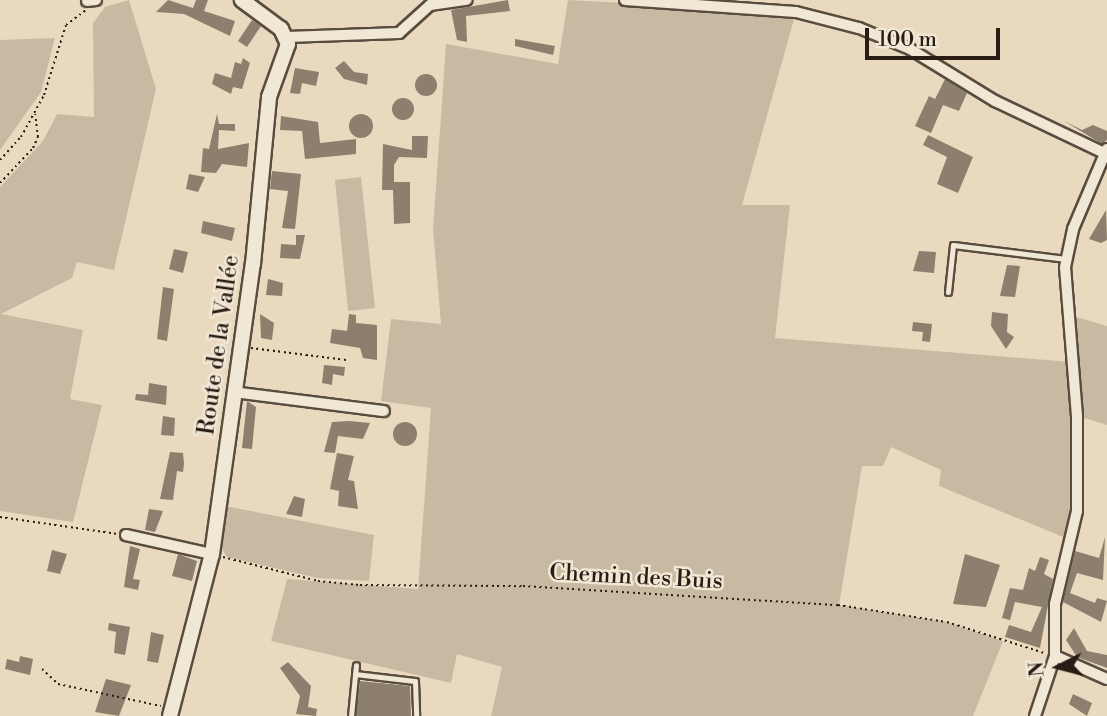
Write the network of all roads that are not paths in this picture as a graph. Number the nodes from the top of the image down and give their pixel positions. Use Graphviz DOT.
graph roads {
  1 [pos="242,0"];
  2 [pos="467,0"];
  3 [pos="625,0"];
  4 [pos="427,2"];
  5 [pos="287,37"];
  6 [pos="1106,150"];
  7 [pos="1066,259"];
  8 [pos="948,292"];
  9 [pos="233,392"];
  10 [pos="383,411"];
  11 [pos="126,535"];
  12 [pos="212,554"];
  13 [pos="1055,656"];
  14 [pos="356,666"];
  15 [pos="355,674"];
  16 [pos="1107,679"];
  17 [pos="171,712"];
  18 [pos="351,716"];
  19 [pos="416,716"];
  20 [pos="1034,716"];
  1 -- 5 [label="street"];
  2 -- 4 [label="street"];
  3 -- 6 [label="street"];
  4 -- 5 [label="street"];
  5 -- 9 [label="street, Route de la Vallée"];
  6 -- 7 [label="street"];
  7 -- 8 [label="lane"];
  7 -- 13 [label="street"];
  9 -- 10 [label="street"];
  9 -- 12 [label="street, Route de la Vallée"];
  11 -- 12 [label="street"];
  12 -- 17 [label="street, Route de la Vallée"];
  13 -- 16 [label="street"];
  13 -- 20 [label="street"];
  14 -- 15 [label="lane"];
  15 -- 18 [label="lane"];
  15 -- 19 [label="lane"];
}
